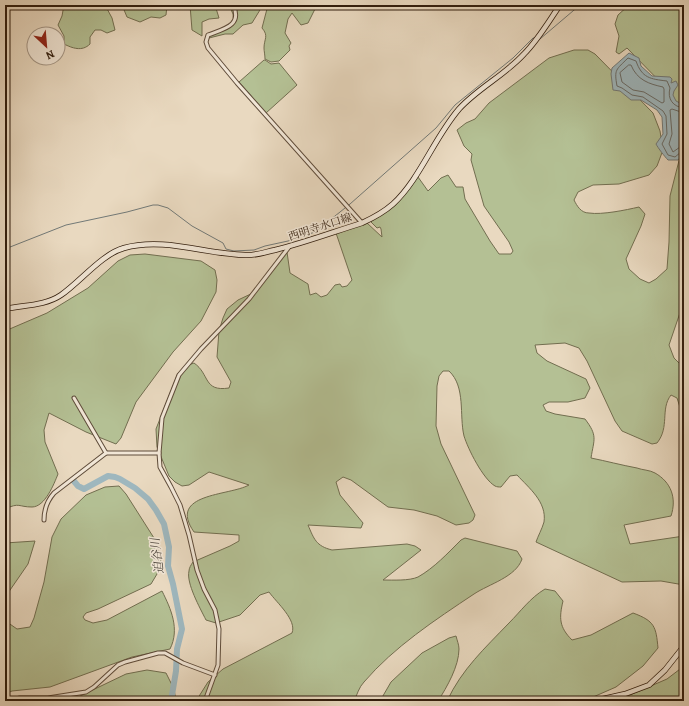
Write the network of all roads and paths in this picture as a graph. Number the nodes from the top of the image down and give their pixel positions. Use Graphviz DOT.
graph roads {
  1 [pos="233,5"];
  2 [pos="560,5"];
  3 [pos="362,223"];
  4 [pos="289,247"];
  5 [pos="5,309"];
  6 [pos="74,398"];
  7 [pos="106,453"];
  8 [pos="159,454"];
  9 [pos="44,520"];
  10 [pos="684,646"];
  11 [pos="215,675"];
  12 [pos="8,701"];
  13 [pos="205,701"];
  14 [pos="594,701"];
  1 -- 3 [label="street"];
  2 -- 3 [label="main road, 西明寺水口線"];
  3 -- 4 [label="main road, 西明寺水口線"];
  4 -- 5 [label="main road, 西明寺水口線"];
  4 -- 8 [label="street"];
  6 -- 7 [label="street"];
  7 -- 8 [label="street"];
  7 -- 9 [label="street"];
  8 -- 11 [label="street"];
  10 -- 14 [label="main road"];
  11 -- 12 [label="street"];
  11 -- 13 [label="street"];
}
